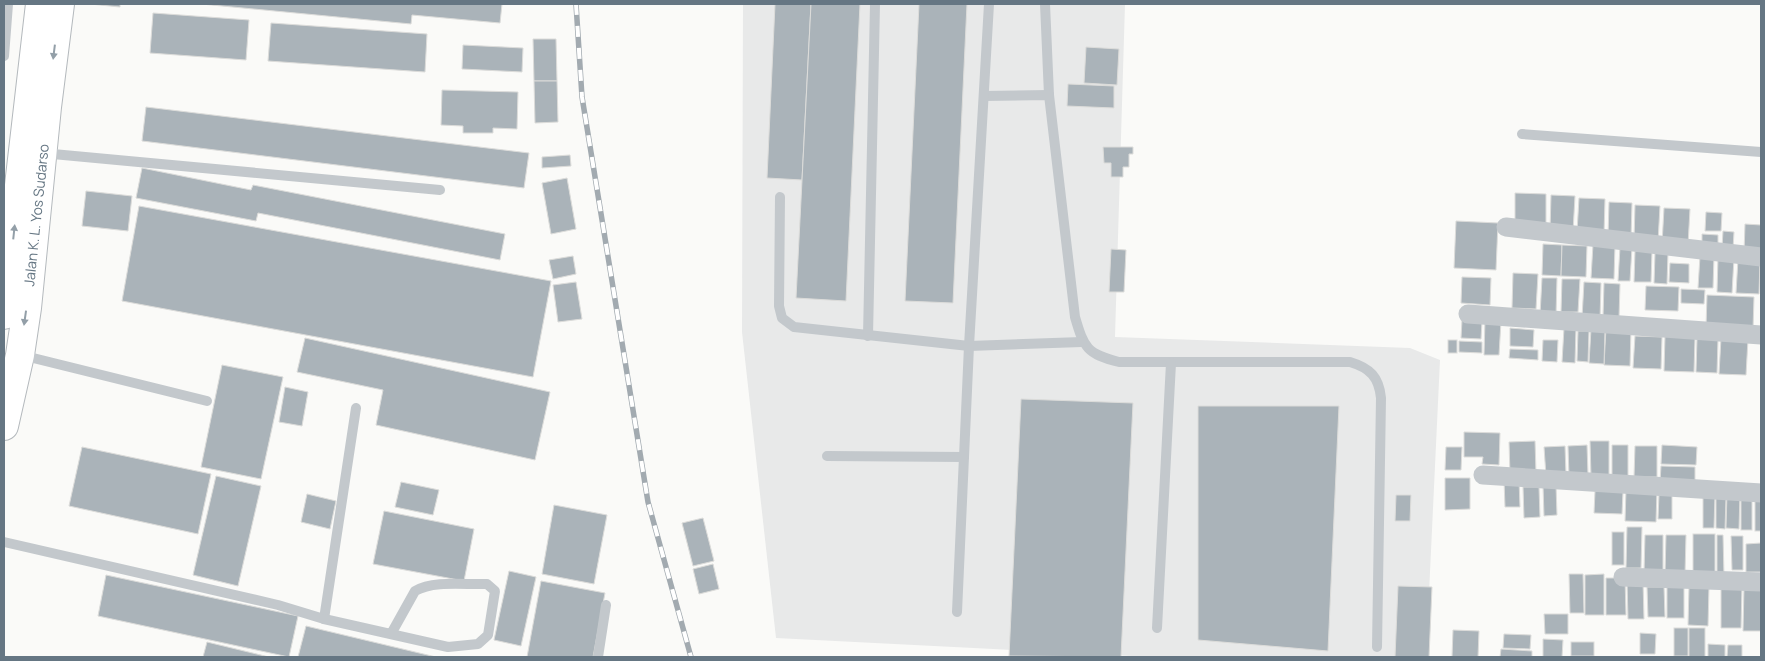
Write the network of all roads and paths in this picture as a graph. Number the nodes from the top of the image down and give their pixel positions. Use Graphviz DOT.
graph roads {
  1 [pos="8,4"];
  2 [pos="40,4"];
  3 [pos="60,4"];
  4 [pos="875,4"];
  5 [pos="989,4"];
  6 [pos="1045,4"];
  7 [pos="4,56"];
  8 [pos="1049,95"];
  9 [pos="984,96"];
  10 [pos="1522,134"];
  11 [pos="1761,152"];
  12 [pos="42,153"];
  13 [pos="440,190"];
  14 [pos="780,197"];
  15 [pos="1506,227"];
  16 [pos="1761,258"];
  17 [pos="1468,314"];
  18 [pos="4,315"];
  19 [pos="1761,335"];
  20 [pos="868,336"];
  21 [pos="1082,342"];
  22 [pos="969,346"];
  23 [pos="20,355"];
  24 [pos="1171,363"];
  25 [pos="207,401"];
  26 [pos="356,408"];
  27 [pos="4,426"];
  28 [pos="827,456"];
  29 [pos="964,457"];
  30 [pos="1483,475"];
  31 [pos="1761,493"];
  32 [pos="4,542"];
  33 [pos="1623,577"];
  34 [pos="1761,582"];
  35 [pos="606,605"];
  36 [pos="957,612"];
  37 [pos="324,619"];
  38 [pos="1158,628"];
  39 [pos="391,634"];
  40 [pos="1377,647"];
  41 [pos="598,657"];
  1 -- 7 [label="lane"];
  18 -- 2 [label="highway, Jalan K. L. Yos Sudarso, one-way"];
  3 -- 12 [label="highway, Jalan K. L. Yos Sudarso, one-way"];
  4 -- 20 [label="lane"];
  5 -- 9 [label="lane"];
  6 -- 8 [label="lane"];
  8 -- 9 [label="lane"];
  8 -- 21 [label="lane"];
  9 -- 22 [label="lane"];
  10 -- 11 [label="lane"];
  12 -- 13 [label="lane"];
  12 -- 23 [label="highway, Jalan K. L. Yos Sudarso, one-way"];
  14 -- 20 [label="lane"];
  15 -- 16 [label="street"];
  17 -- 19 [label="street"];
  20 -- 22 [label="lane"];
  21 -- 22 [label="lane"];
  21 -- 24 [label="lane"];
  22 -- 29 [label="lane"];
  23 -- 25 [label="lane"];
  23 -- 27 [label="highway, Jalan K. L. Yos Sudarso"];
  24 -- 38 [label="lane"];
  24 -- 40 [label="lane"];
  26 -- 37 [label="lane"];
  28 -- 29 [label="lane"];
  29 -- 36 [label="lane"];
  30 -- 31 [label="street"];
  32 -- 37 [label="lane"];
  33 -- 34 [label="street"];
  35 -- 41 [label="lane"];
  37 -- 39 [label="lane"];
  39 -- 39 [label="lane"];
}
